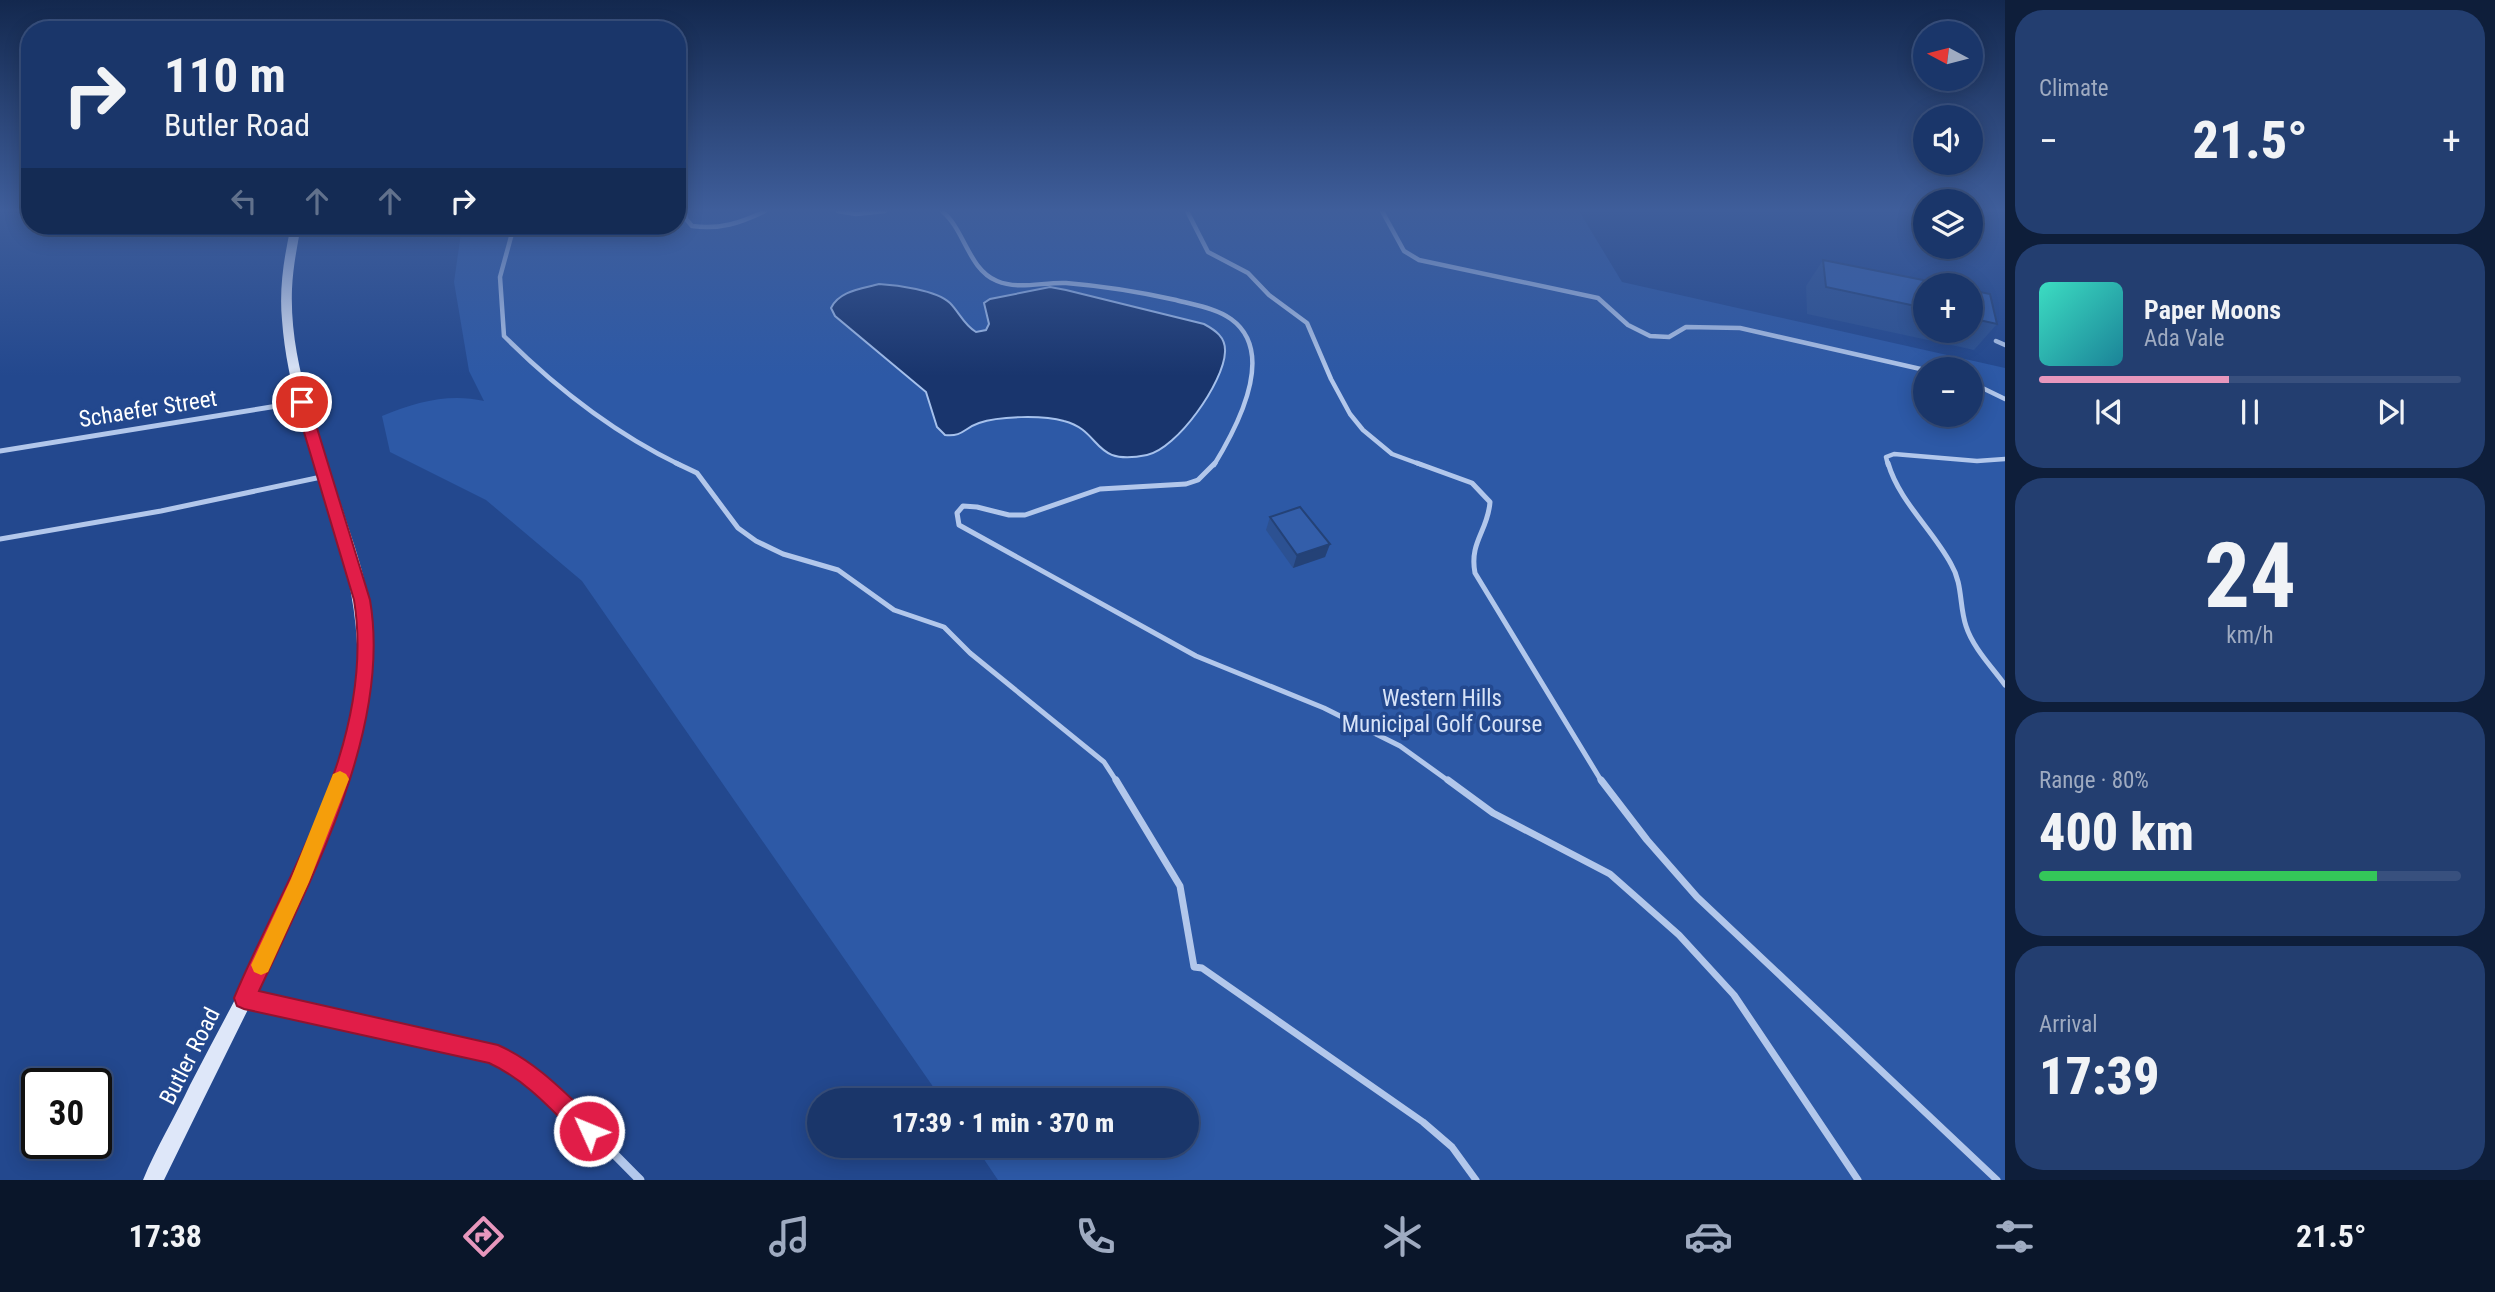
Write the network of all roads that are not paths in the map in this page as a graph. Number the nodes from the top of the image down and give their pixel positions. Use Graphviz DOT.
graph roads {
  1 [pos="288,266"];
  2 [pos="503,266"];
  3 [pos="977,266"];
  4 [pos="1235,266"];
  5 [pos="1448,266"];
  6 [pos="1996,341"];
  7 [pos="2005,345"];
  8 [pos="1913,367"];
  9 [pos="1983,388"];
  10 [pos="2005,399"];
  11 [pos="302,402"];
  12 [pos="0,451"];
  13 [pos="2005,459"];
  14 [pos="326,476"];
  15 [pos="0,539"];
  16 [pos="2005,685"];
  17 [pos="244,998"];
  18 [pos="153,1180"];
  19 [pos="640,1180"];
  20 [pos="1476,1180"];
  21 [pos="1858,1180"];
  22 [pos="1997,1180"];
  1 -- 11 [label="main road, Butler Road"];
  2 -- 20 [label="lane"];
  3 -- 21 [label="lane"];
  4 -- 22 [label="lane"];
  5 -- 8 [label="lane"];
  6 -- 7 [label="lane"];
  9 -- 10 [label="lane"];
  11 -- 12 [label="street, Schaefer Street"];
  11 -- 14 [label="main road, Butler Road"];
  13 -- 16 [label="lane"];
  14 -- 15 [label="lane"];
  14 -- 17 [label="main road, Butler Road"];
  17 -- 18 [label="main road, Butler Road"];
  17 -- 19 [label="street"];
}
